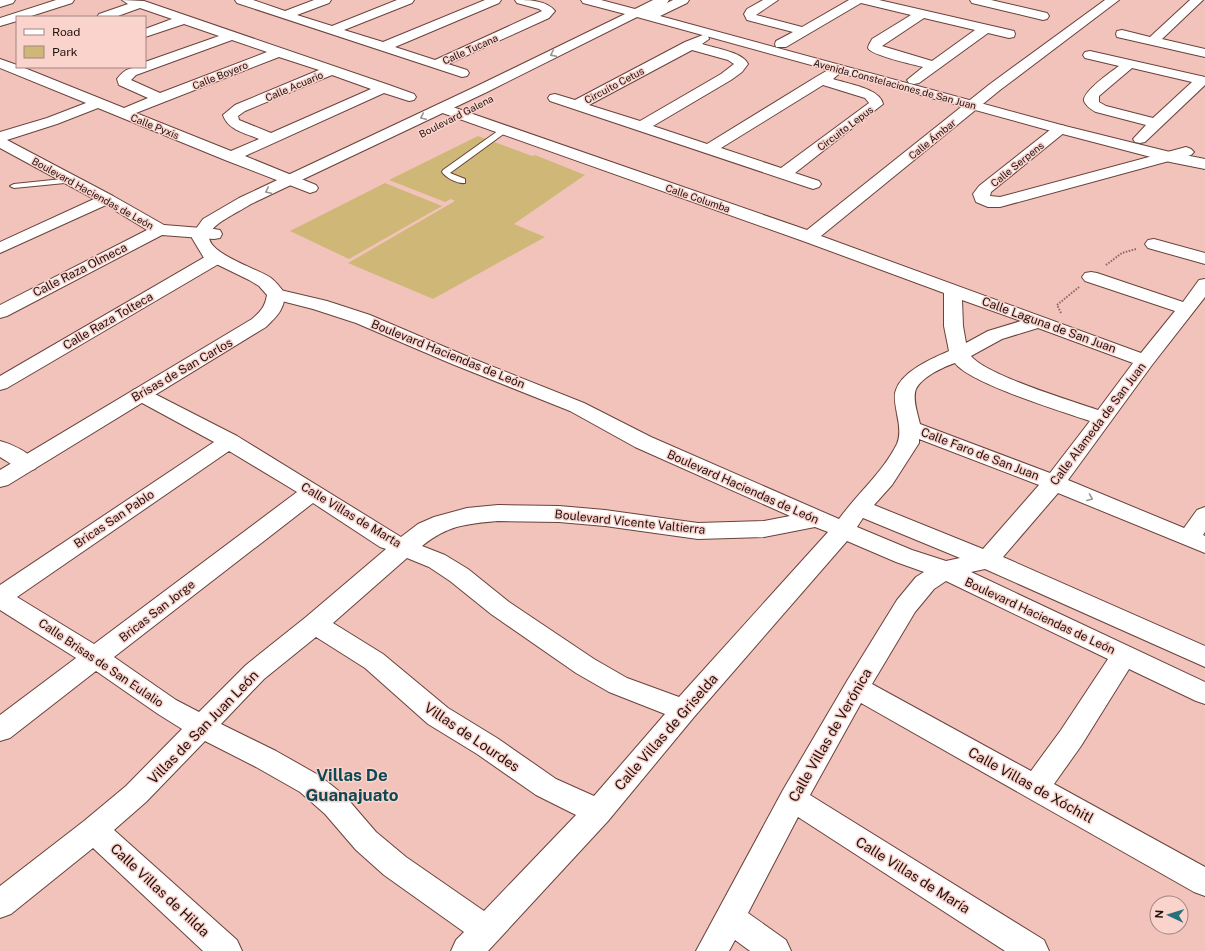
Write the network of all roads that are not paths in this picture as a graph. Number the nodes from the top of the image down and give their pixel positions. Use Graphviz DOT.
graph roads {
  1 [pos="10,0"];
  2 [pos="23,0"];
  3 [pos="68,0"];
  4 [pos="128,0"];
  5 [pos="241,0"];
  6 [pos="325,0"];
  7 [pos="408,0"];
  8 [pos="495,0"];
  9 [pos="521,0"];
  10 [pos="587,0"];
  11 [pos="620,0"];
  12 [pos="683,0"];
  13 [pos="772,0"];
  14 [pos="858,0"];
  15 [pos="863,0"];
  16 [pos="976,0"];
  17 [pos="1026,0"];
  18 [pos="1113,0"];
  19 [pos="0,3"];
  20 [pos="140,4"];
  21 [pos="1193,4"];
  22 [pos="42,8"];
  23 [pos="1012,8"];
  24 [pos="651,10"];
  25 [pos="1205,11"];
  26 [pos="921,14"];
  27 [pos="285,15"];
  28 [pos="18,16"];
  29 [pos="106,16"];
  30 [pos="1043,16"];
  31 [pos="16,17"];
  32 [pos="182,20"];
  33 [pos="0,22"];
  34 [pos="986,29"];
  35 [pos="332,30"];
  36 [pos="803,32"];
  37 [pos="146,33"];
  38 [pos="711,34"];
  39 [pos="1009,34"];
  40 [pos="1122,34"];
  41 [pos="231,36"];
  42 [pos="1153,41"];
  43 [pos="781,44"];
  44 [pos="690,45"];
  45 [pos="383,47"];
  46 [pos="280,52"];
  47 [pos="1205,53"];
  48 [pos="1090,55"];
  49 [pos="0,63"];
  50 [pos="436,64"];
  51 [pos="1129,64"];
  52 [pos="935,66"];
  53 [pos="146,67"];
  54 [pos="48,68"];
  55 [pos="142,68"];
  56 [pos="839,69"];
  57 [pos="332,70"];
  58 [pos="462,73"];
  59 [pos="30,75"];
  60 [pos="821,80"];
  61 [pos="914,80"];
  62 [pos="1203,81"];
  63 [pos="384,88"];
  64 [pos="409,97"];
  65 [pos="555,98"];
  66 [pos="161,99"];
  67 [pos="978,102"];
  68 [pos="98,103"];
  69 [pos="577,105"];
  70 [pos="442,108"];
  71 [pos="123,113"];
  72 [pos="459,114"];
  73 [pos="1155,123"];
  74 [pos="641,127"];
  75 [pos="431,128"];
  76 [pos="1060,129"];
  77 [pos="505,130"];
  78 [pos="0,137"];
  79 [pos="273,139"];
  80 [pos="1140,139"];
  81 [pos="0,142"];
  82 [pos="709,149"];
  83 [pos="1186,152"];
  84 [pos="230,157"];
  85 [pos="1170,157"];
  86 [pos="1205,158"];
  87 [pos="1205,164"];
  88 [pos="783,174"];
  89 [pos="72,180"];
  90 [pos="462,180"];
  91 [pos="289,181"];
  92 [pos="324,181"];
  93 [pos="813,184"];
  94 [pos="14,186"];
  95 [pos="310,188"];
  96 [pos="290,197"];
  97 [pos="107,199"];
  98 [pos="245,217"];
  99 [pos="160,230"];
  100 [pos="212,237"];
  101 [pos="809,237"];
  102 [pos="1154,244"];
  103 [pos="0,248"];
  104 [pos="1205,259"];
  105 [pos="1091,277"];
  106 [pos="1205,284"];
  107 [pos="953,289"];
  108 [pos="276,294"];
  109 [pos="1187,309"];
  110 [pos="0,312"];
  111 [pos="1039,322"];
  112 [pos="960,354"];
  113 [pos="1145,361"];
  114 [pos="0,384"];
  115 [pos="140,394"];
  116 [pos="1102,418"];
  117 [pos="910,428"];
  118 [pos="229,441"];
  119 [pos="0,448"];
  120 [pos="27,464"];
  121 [pos="0,480"];
  122 [pos="1054,483"];
  123 [pos="312,492"];
  124 [pos="859,508"];
  125 [pos="1205,515"];
  126 [pos="816,519"];
  127 [pos="842,531"];
  128 [pos="1197,542"];
  129 [pos="403,548"];
  130 [pos="987,560"];
  131 [pos="945,570"];
  132 [pos="0,597"];
  133 [pos="315,624"];
  134 [pos="1124,656"];
  135 [pos="1205,657"];
  136 [pos="96,658"];
  137 [pos="856,688"];
  138 [pos="1205,694"];
  139 [pos="684,710"];
  140 [pos="203,728"];
  141 [pos="0,730"];
  142 [pos="1035,788"];
  143 [pos="793,799"];
  144 [pos="598,812"];
  145 [pos="94,830"];
  146 [pos="1204,877"];
  147 [pos="0,904"];
  148 [pos="730,918"];
  149 [pos="487,931"];
  150 [pos="226,951"];
  151 [pos="467,951"];
  152 [pos="712,951"];
  153 [pos="775,951"];
  154 [pos="1033,951"];
  1 -- 19 [label="street"];
  2 -- 22 [label="street"];
  3 -- 22 [label="street"];
  4 -- 20 [label="street, Calle Boyero"];
  5 -- 27 [label="street, Calle Tucana"];
  6 -- 27 [label="street"];
  7 -- 35 [label="street"];
  8 -- 45 [label="street"];
  9 -- 50 [label="street, Calle Tucana"];
  10 -- 24 [label="street, Avenida Constelaciones de San Juan"];
  11 -- 24 [label="street, Avenida Constelaciones de San Juan"];
  12 -- 24 [label="street, Boulevard Galena"];
  13 -- 36 [label="street"];
  14 -- 36 [label="street"];
  15 -- 26 [label="street"];
  16 -- 23 [label="street"];
  17 -- 23 [label="street"];
  18 -- 67 [label="street, Calle Ámbar"];
  20 -- 29 [label="street"];
  20 -- 32 [label="street, Calle Boyero"];
  21 -- 25 [label="street"];
  21 -- 42 [label="street"];
  22 -- 28 [label="street"];
  23 -- 30 [label="street"];
  24 -- 38 [label="street, Avenida Constelaciones de San Juan"];
  24 -- 43 [label="street, Avenida Constelaciones de San Juan"];
  24 -- 70 [label="street, Boulevard Galena, one-way"];
  24 -- 72 [label="street, Boulevard Galena"];
  26 -- 34 [label="street"];
  26 -- 52 [label="street"];
  27 -- 35 [label="street, Calle Tucana"];
  31 -- 33 [label="street"];
  32 -- 37 [label="street"];
  32 -- 41 [label="street, Calle Boyero"];
  34 -- 39 [label="street"];
  34 -- 52 [label="street"];
  35 -- 45 [label="street, Calle Tucana"];
  36 -- 43 [label="street"];
  38 -- 44 [label="street, Circuito Cetus"];
  38 -- 56 [label="street, Avenida Constelaciones de San Juan"];
  40 -- 42 [label="street"];
  41 -- 46 [label="street, Calle Boyero"];
  41 -- 53 [label="street"];
  42 -- 47 [label="street"];
  43 -- 61 [label="street, Avenida Constelaciones de San Juan"];
  44 -- 69 [label="street, Circuito Cetus"];
  44 -- 74 [label="street"];
  45 -- 50 [label="street, Calle Tucana"];
  46 -- 57 [label="street, Calle Boyero"];
  46 -- 66 [label="street, Calle Boyero"];
  48 -- 51 [label="street"];
  49 -- 59 [label="street, Calle Pyxis"];
  50 -- 58 [label="street"];
  51 -- 62 [label="street"];
  51 -- 73 [label="street"];
  52 -- 61 [label="street"];
  54 -- 59 [label="street"];
  55 -- 66 [label="street"];
  56 -- 60 [label="street"];
  56 -- 67 [label="street, Avenida Constelaciones de San Juan"];
  57 -- 63 [label="street, Calle Acuario"];
  57 -- 79 [label="street, Calle Acuario"];
  59 -- 68 [label="street, Calle Pyxis"];
  60 -- 82 [label="street"];
  60 -- 88 [label="street, Circuito Lepus"];
  61 -- 67 [label="street, Avenida Constelaciones de San Juan"];
  62 -- 73 [label="street"];
  63 -- 64 [label="street, Calle Acuario"];
  63 -- 79 [label="street"];
  65 -- 69 [label="street"];
  66 -- 71 [label="street, Calle Boyero"];
  67 -- 76 [label="street, Avenida Constelaciones de San Juan"];
  67 -- 80 [label="street, Avenida Constelaciones de San Juan"];
  67 -- 101 [label="street, Calle Ámbar"];
  68 -- 71 [label="street, Calle Pyxis"];
  68 -- 78 [label="street"];
  69 -- 74 [label="street, Circuito Cetus"];
  70 -- 72 [label="street, Calle Columba"];
  70 -- 91 [label="street, Boulevard Galena, one-way"];
  71 -- 84 [label="street, Calle Pyxis"];
  72 -- 75 [label="street, Boulevard Galena"];
  72 -- 77 [label="street, Calle Columba"];
  73 -- 80 [label="street"];
  74 -- 82 [label="street, Circuito Cetus"];
  76 -- 85 [label="street, Avenida Constelaciones de San Juan"];
  76 -- 85 [label="street, Calle Serpens"];
  77 -- 90 [label="lane"];
  77 -- 101 [label="street, Calle Columba"];
  79 -- 84 [label="street"];
  80 -- 83 [label="street, Avenida Constelaciones de San Juan"];
  81 -- 89 [label="street, Boulevard Haciendas de León"];
  82 -- 88 [label="street, Circuito Cetus"];
  83 -- 85 [label="street"];
  83 -- 86 [label="street, Avenida Constelaciones de San Juan"];
  84 -- 91 [label="street, Calle Pyxis"];
  85 -- 87 [label="street, Avenida Constelaciones de San Juan"];
  88 -- 93 [label="street, Circuito Cetus"];
  89 -- 94 [label="lane"];
  89 -- 97 [label="street, Boulevard Haciendas de León"];
  91 -- 95 [label="street, Calle Pyxis"];
  91 -- 100 [label="street, Boulevard Galena, one-way"];
  92 -- 95 [label="street"];
  95 -- 96 [label="street"];
  97 -- 99 [label="street, Boulevard Haciendas de León"];
  97 -- 103 [label="street"];
  98 -- 100 [label="street"];
  99 -- 100 [label="street, Boulevard Haciendas de León"];
  99 -- 110 [label="street, Calle Raza Olmeca"];
  100 -- 108 [label="street"];
  100 -- 114 [label="street, Calle Raza Tolteca"];
  101 -- 107 [label="street, Calle Columba"];
  102 -- 104 [label="street"];
  105 -- 109 [label="street"];
  106 -- 109 [label="street, Calle Alameda de San Juan"];
  107 -- 111 [label="street, Calle Laguna de San Juan"];
  107 -- 112 [label="street"];
  108 -- 115 [label="street, Brisas de San Carlos"];
  108 -- 126 [label="street, Boulevard Haciendas de León"];
  109 -- 113 [label="street, Calle Alameda de San Juan"];
  111 -- 112 [label="street"];
  111 -- 113 [label="street, Calle Laguna de San Juan"];
  112 -- 116 [label="street"];
  112 -- 117 [label="street"];
  113 -- 116 [label="street, Calle Alameda de San Juan"];
  115 -- 118 [label="street, Calle Villas de Marta"];
  115 -- 120 [label="street, Brisas de San Carlos"];
  116 -- 122 [label="street, Calle Alameda de San Juan"];
  117 -- 122 [label="street, Calle Faro de San Juan"];
  117 -- 124 [label="street, Calle Villas de Griselda"];
  118 -- 123 [label="street, Calle Villas de Marta"];
  118 -- 132 [label="street, Bricas San Pablo"];
  119 -- 120 [label="street"];
  120 -- 121 [label="street, Brisas de San Carlos"];
  122 -- 128 [label="street, Calle Faro de San Juan, one-way"];
  122 -- 130 [label="street, Calle Alameda de San Juan"];
  123 -- 129 [label="street, Calle Villas de Marta"];
  123 -- 136 [label="street, Bricas San Jorge"];
  124 -- 127 [label="street, Calle Villas de Griselda"];
  124 -- 130 [label="street"];
  125 -- 128 [label="street"];
  126 -- 127 [label="street, Boulevard Haciendas de León"];
  126 -- 129 [label="street, Boulevard Vicente Valtierra"];
  127 -- 131 [label="street, Boulevard Haciendas de León"];
  127 -- 139 [label="street, Calle Villas de Griselda"];
  129 -- 133 [label="street, Villas de San Juan León"];
  129 -- 139 [label="street, Calle Villas de Marta"];
  130 -- 131 [label="street, Calle Villas de Verónica"];
  130 -- 135 [label="street"];
  131 -- 134 [label="street, Boulevard Haciendas de León"];
  131 -- 137 [label="street, Calle Villas de Verónica"];
  132 -- 136 [label="street, Calle Brisas de San Eulalio"];
  133 -- 140 [label="street, Villas de San Juan León"];
  133 -- 144 [label="street, Villas de Lourdes"];
  134 -- 138 [label="street, Boulevard Haciendas de León"];
  134 -- 142 [label="street"];
  136 -- 140 [label="street, Calle Brisas de San Eulalio"];
  136 -- 141 [label="street, Bricas San Jorge"];
  137 -- 142 [label="street, Calle Villas de Xóchitl"];
  137 -- 143 [label="street, Calle Villas de Verónica"];
  139 -- 144 [label="street, Calle Villas de Griselda"];
  140 -- 145 [label="street, Villas de San Juan León"];
  140 -- 149 [label="street, Calle Brisas de San Eulalio"];
  142 -- 146 [label="street, Calle Villas de Xóchitl"];
  143 -- 148 [label="street, Calle Villas de Verónica"];
  143 -- 154 [label="street, Calle Villas de María"];
  144 -- 149 [label="street, Calle Villas de Griselda"];
  145 -- 147 [label="street, Villas de San Juan León"];
  145 -- 150 [label="street, Calle Villas de Hilda"];
  148 -- 152 [label="street, Calle Villas de Verónica"];
  148 -- 153 [label="street"];
  149 -- 151 [label="street, Calle Villas de Griselda"];
}
